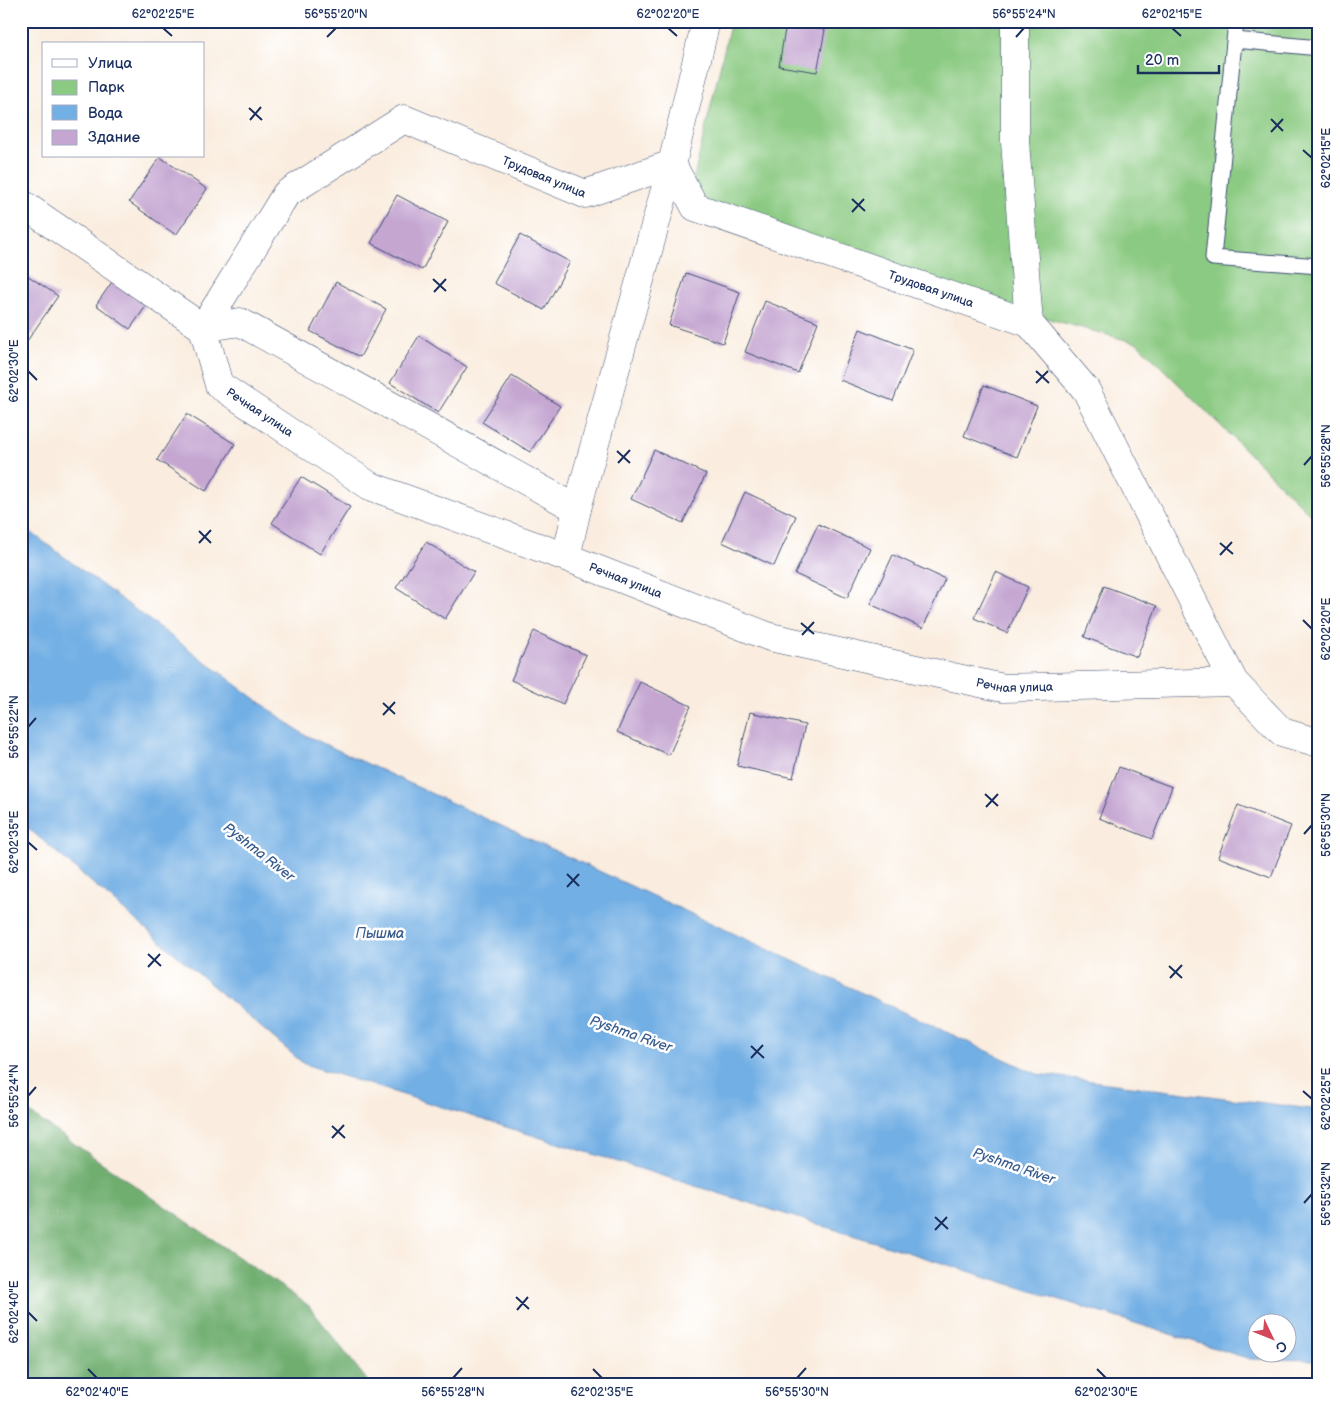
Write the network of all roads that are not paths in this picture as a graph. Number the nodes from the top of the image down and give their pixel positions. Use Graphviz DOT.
graph roads {
  1 [pos="706,21"];
  2 [pos="1015,21"];
  3 [pos="1236,21"];
  4 [pos="1235,40"];
  5 [pos="1319,48"];
  6 [pos="672,164"];
  7 [pos="21,202"];
  8 [pos="1319,266"];
  9 [pos="1029,323"];
  10 [pos="202,328"];
  11 [pos="577,509"];
  12 [pos="566,557"];
  13 [pos="1234,682"];
  14 [pos="1319,743"];
  1 -- 6 [label="street"];
  2 -- 9 [label="street"];
  3 -- 4 [label="lane"];
  4 -- 5 [label="lane"];
  4 -- 8 [label="lane"];
  6 -- 9 [label="street, Трудовая улица"];
  6 -- 10 [label="street, Трудовая улица"];
  6 -- 11 [label="street"];
  7 -- 10 [label="street"];
  9 -- 13 [label="street"];
  10 -- 11 [label="street"];
  10 -- 12 [label="street, Речная улица"];
  11 -- 12 [label="street"];
  12 -- 13 [label="street, Речная улица"];
  13 -- 14 [label="street"];
}
